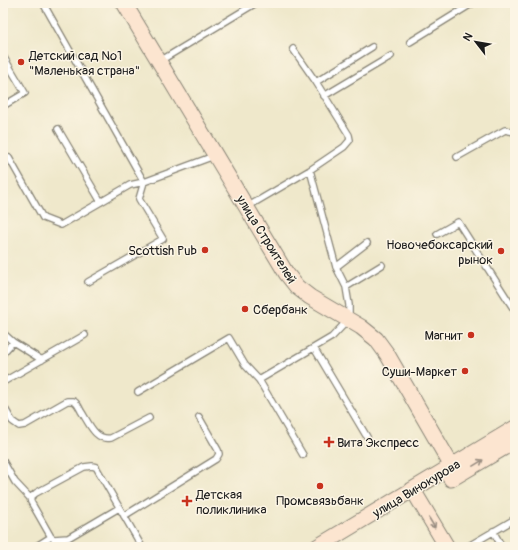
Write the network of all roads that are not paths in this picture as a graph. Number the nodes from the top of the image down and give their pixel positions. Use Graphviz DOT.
graph roads {
  1 [pos="43,3"];
  2 [pos="124,3"];
  3 [pos="256,3"];
  4 [pos="473,3"];
  5 [pos="410,42"];
  6 [pos="372,47"];
  7 [pos="293,49"];
  8 [pos="3,56"];
  9 [pos="391,56"];
  10 [pos="160,62"];
  11 [pos="316,82"];
  12 [pos="324,96"];
  13 [pos="3,106"];
  14 [pos="58,129"];
  15 [pos="515,132"];
  16 [pos="216,156"];
  17 [pos="457,157"];
  18 [pos="9,158"];
  19 [pos="310,170"];
  20 [pos="144,182"];
  21 [pos="101,202"];
  22 [pos="246,207"];
  23 [pos="437,234"];
  24 [pos="367,243"];
  25 [pos="382,265"];
  26 [pos="336,266"];
  27 [pos="88,282"];
  28 [pos="346,287"];
  29 [pos="515,311"];
  30 [pos="349,319"];
  31 [pos="3,334"];
  32 [pos="85,335"];
  33 [pos="14,342"];
  34 [pos="314,348"];
  35 [pos="3,353"];
  36 [pos="42,360"];
  37 [pos="259,380"];
  38 [pos="3,382"];
  39 [pos="138,392"];
  40 [pos="3,405"];
  41 [pos="199,417"];
  42 [pos="148,418"];
  43 [pos="515,428"];
  44 [pos="367,437"];
  45 [pos="515,440"];
  46 [pos="303,455"];
  47 [pos="3,461"];
  48 [pos="454,471"];
  49 [pos="415,494"];
  50 [pos="30,498"];
  51 [pos="119,508"];
  52 [pos="124,516"];
  53 [pos="515,519"];
  54 [pos="493,532"];
  55 [pos="51,538"];
  56 [pos="35,547"];
  57 [pos="142,547"];
  58 [pos="317,547"];
  59 [pos="336,547"];
  60 [pos="447,547"];
  61 [pos="467,547"];
  62 [pos="502,547"];
  1 -- 20 [label="lane"];
  2 -- 10 [label="street, улица Строителей"];
  3 -- 10 [label="lane"];
  4 -- 5 [label="lane"];
  6 -- 11 [label="lane"];
  7 -- 11 [label="lane"];
  8 -- 13 [label="lane"];
  9 -- 12 [label="lane"];
  10 -- 16 [label="street, улица Строителей"];
  11 -- 12 [label="lane"];
  12 -- 19 [label="lane"];
  14 -- 21 [label="lane"];
  15 -- 17 [label="lane"];
  16 -- 20 [label="lane"];
  16 -- 22 [label="street, улица Строителей"];
  18 -- 21 [label="lane"];
  19 -- 22 [label="lane"];
  19 -- 26 [label="lane"];
  20 -- 21 [label="lane"];
  20 -- 27 [label="lane"];
  22 -- 30 [label="street, улица Строителей"];
  23 -- 29 [label="lane"];
  24 -- 26 [label="lane"];
  25 -- 28 [label="lane"];
  26 -- 28 [label="lane"];
  28 -- 30 [label="lane"];
  30 -- 34 [label="lane"];
  30 -- 48 [label="street, улица Строителей"];
  31 -- 33 [label="lane"];
  32 -- 36 [label="lane"];
  33 -- 35 [label="lane"];
  33 -- 36 [label="lane"];
  34 -- 37 [label="lane"];
  34 -- 44 [label="lane"];
  36 -- 38 [label="lane"];
  37 -- 39 [label="lane"];
  37 -- 46 [label="lane"];
  40 -- 42 [label="lane"];
  41 -- 52 [label="lane"];
  43 -- 48 [label="street, улица Винокурова"];
  48 -- 45 [label="street, улица Винокурова, one-way"];
  47 -- 50 [label="lane"];
  48 -- 49 [label="street, улица Винокурова"];
  49 -- 58 [label="street, улица Винокурова"];
  49 -- 59 [label="street, улица Винокурова"];
  49 -- 60 [label="street, one-way"];
  50 -- 51 [label="lane"];
  50 -- 55 [label="lane"];
  51 -- 52 [label="lane"];
  51 -- 55 [label="lane"];
  52 -- 57 [label="lane"];
  53 -- 54 [label="lane"];
  54 -- 61 [label="lane"];
  54 -- 62 [label="lane"];
  55 -- 56 [label="lane"];
}
